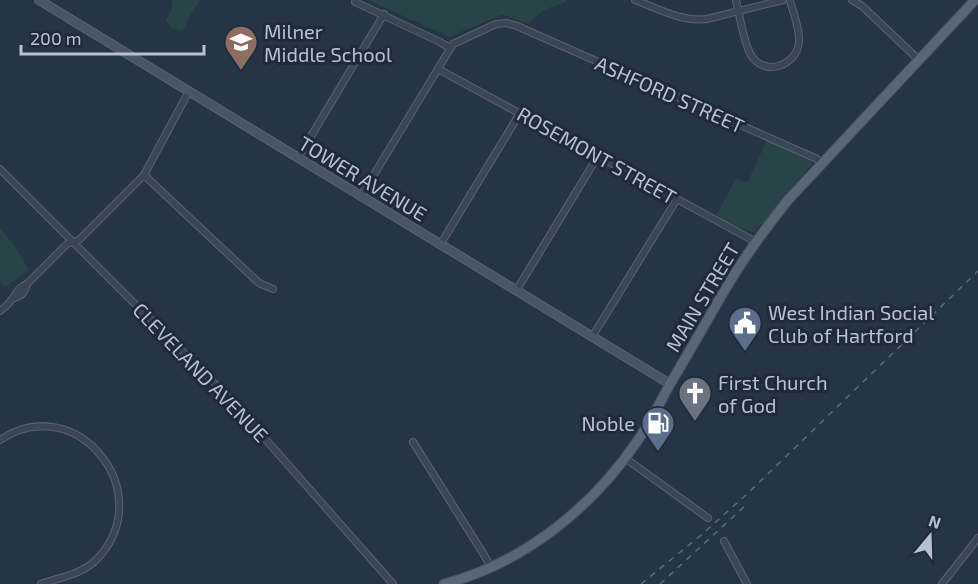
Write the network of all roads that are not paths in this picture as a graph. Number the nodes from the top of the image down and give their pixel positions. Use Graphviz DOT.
graph roads {
  1 [pos="39,0"];
  2 [pos="635,0"];
  3 [pos="736,0"];
  4 [pos="783,0"];
  5 [pos="790,0"];
  6 [pos="852,0"];
  7 [pos="975,0"];
  8 [pos="355,2"];
  9 [pos="739,11"];
  10 [pos="384,15"];
  11 [pos="450,48"];
  12 [pos="919,60"];
  13 [pos="438,69"];
  14 [pos="189,91"];
  15 [pos="520,113"];
  16 [pos="598,156"];
  17 [pos="298,158"];
  18 [pos="823,163"];
  19 [pos="0,169"];
  20 [pos="144,175"];
  21 [pos="361,196"];
  22 [pos="677,199"];
  23 [pos="73,242"];
  24 [pos="756,242"];
  25 [pos="440,245"];
  26 [pos="273,289"];
  27 [pos="516,291"];
  28 [pos="0,312"];
  29 [pos="592,337"];
  30 [pos="670,384"];
  31 [pos="0,440"];
  32 [pos="413,442"];
  33 [pos="625,458"];
  34 [pos="708,518"];
  35 [pos="978,538"];
  36 [pos="724,541"];
  37 [pos="491,567"];
  38 [pos="42,584"];
  39 [pos="393,584"];
  40 [pos="444,584"];
  41 [pos="747,584"];
  42 [pos="942,584"];
  1 -- 14 [label="main road, TOWER AVENUE"];
  2 -- 9 [label="street"];
  3 -- 9 [label="street"];
  4 -- 9 [label="street"];
  5 -- 9 [label="street"];
  6 -- 12 [label="street"];
  7 -- 12 [label="main road, MAIN STREET"];
  8 -- 10 [label="street"];
  10 -- 11 [label="street"];
  10 -- 17 [label="street"];
  11 -- 13 [label="street"];
  11 -- 18 [label="street, ASHFORD STREET"];
  12 -- 18 [label="main road, MAIN STREET"];
  13 -- 15 [label="street, ROSEMONT STREET"];
  13 -- 21 [label="street"];
  14 -- 17 [label="main road, TOWER AVENUE"];
  14 -- 20 [label="street"];
  15 -- 16 [label="street, ROSEMONT STREET"];
  15 -- 25 [label="street"];
  16 -- 22 [label="street, ROSEMONT STREET"];
  16 -- 27 [label="street"];
  17 -- 21 [label="main road, TOWER AVENUE"];
  18 -- 24 [label="main road, MAIN STREET"];
  19 -- 23 [label="street, CLEVELAND AVENUE"];
  20 -- 23 [label="street"];
  20 -- 26 [label="street"];
  21 -- 25 [label="main road, TOWER AVENUE"];
  22 -- 24 [label="street, ROSEMONT STREET"];
  22 -- 29 [label="street"];
  23 -- 28 [label="street"];
  23 -- 39 [label="street, CLEVELAND AVENUE"];
  24 -- 30 [label="main road, MAIN STREET"];
  25 -- 27 [label="main road, TOWER AVENUE"];
  27 -- 29 [label="main road, TOWER AVENUE"];
  29 -- 30 [label="main road, TOWER AVENUE"];
  30 -- 33 [label="main road, MAIN STREET"];
  31 -- 38 [label="street"];
  32 -- 37 [label="street"];
  33 -- 34 [label="street"];
  33 -- 37 [label="main road, MAIN STREET"];
  35 -- 42 [label="street"];
  36 -- 41 [label="street"];
  37 -- 40 [label="main road, MAIN STREET"];
}
